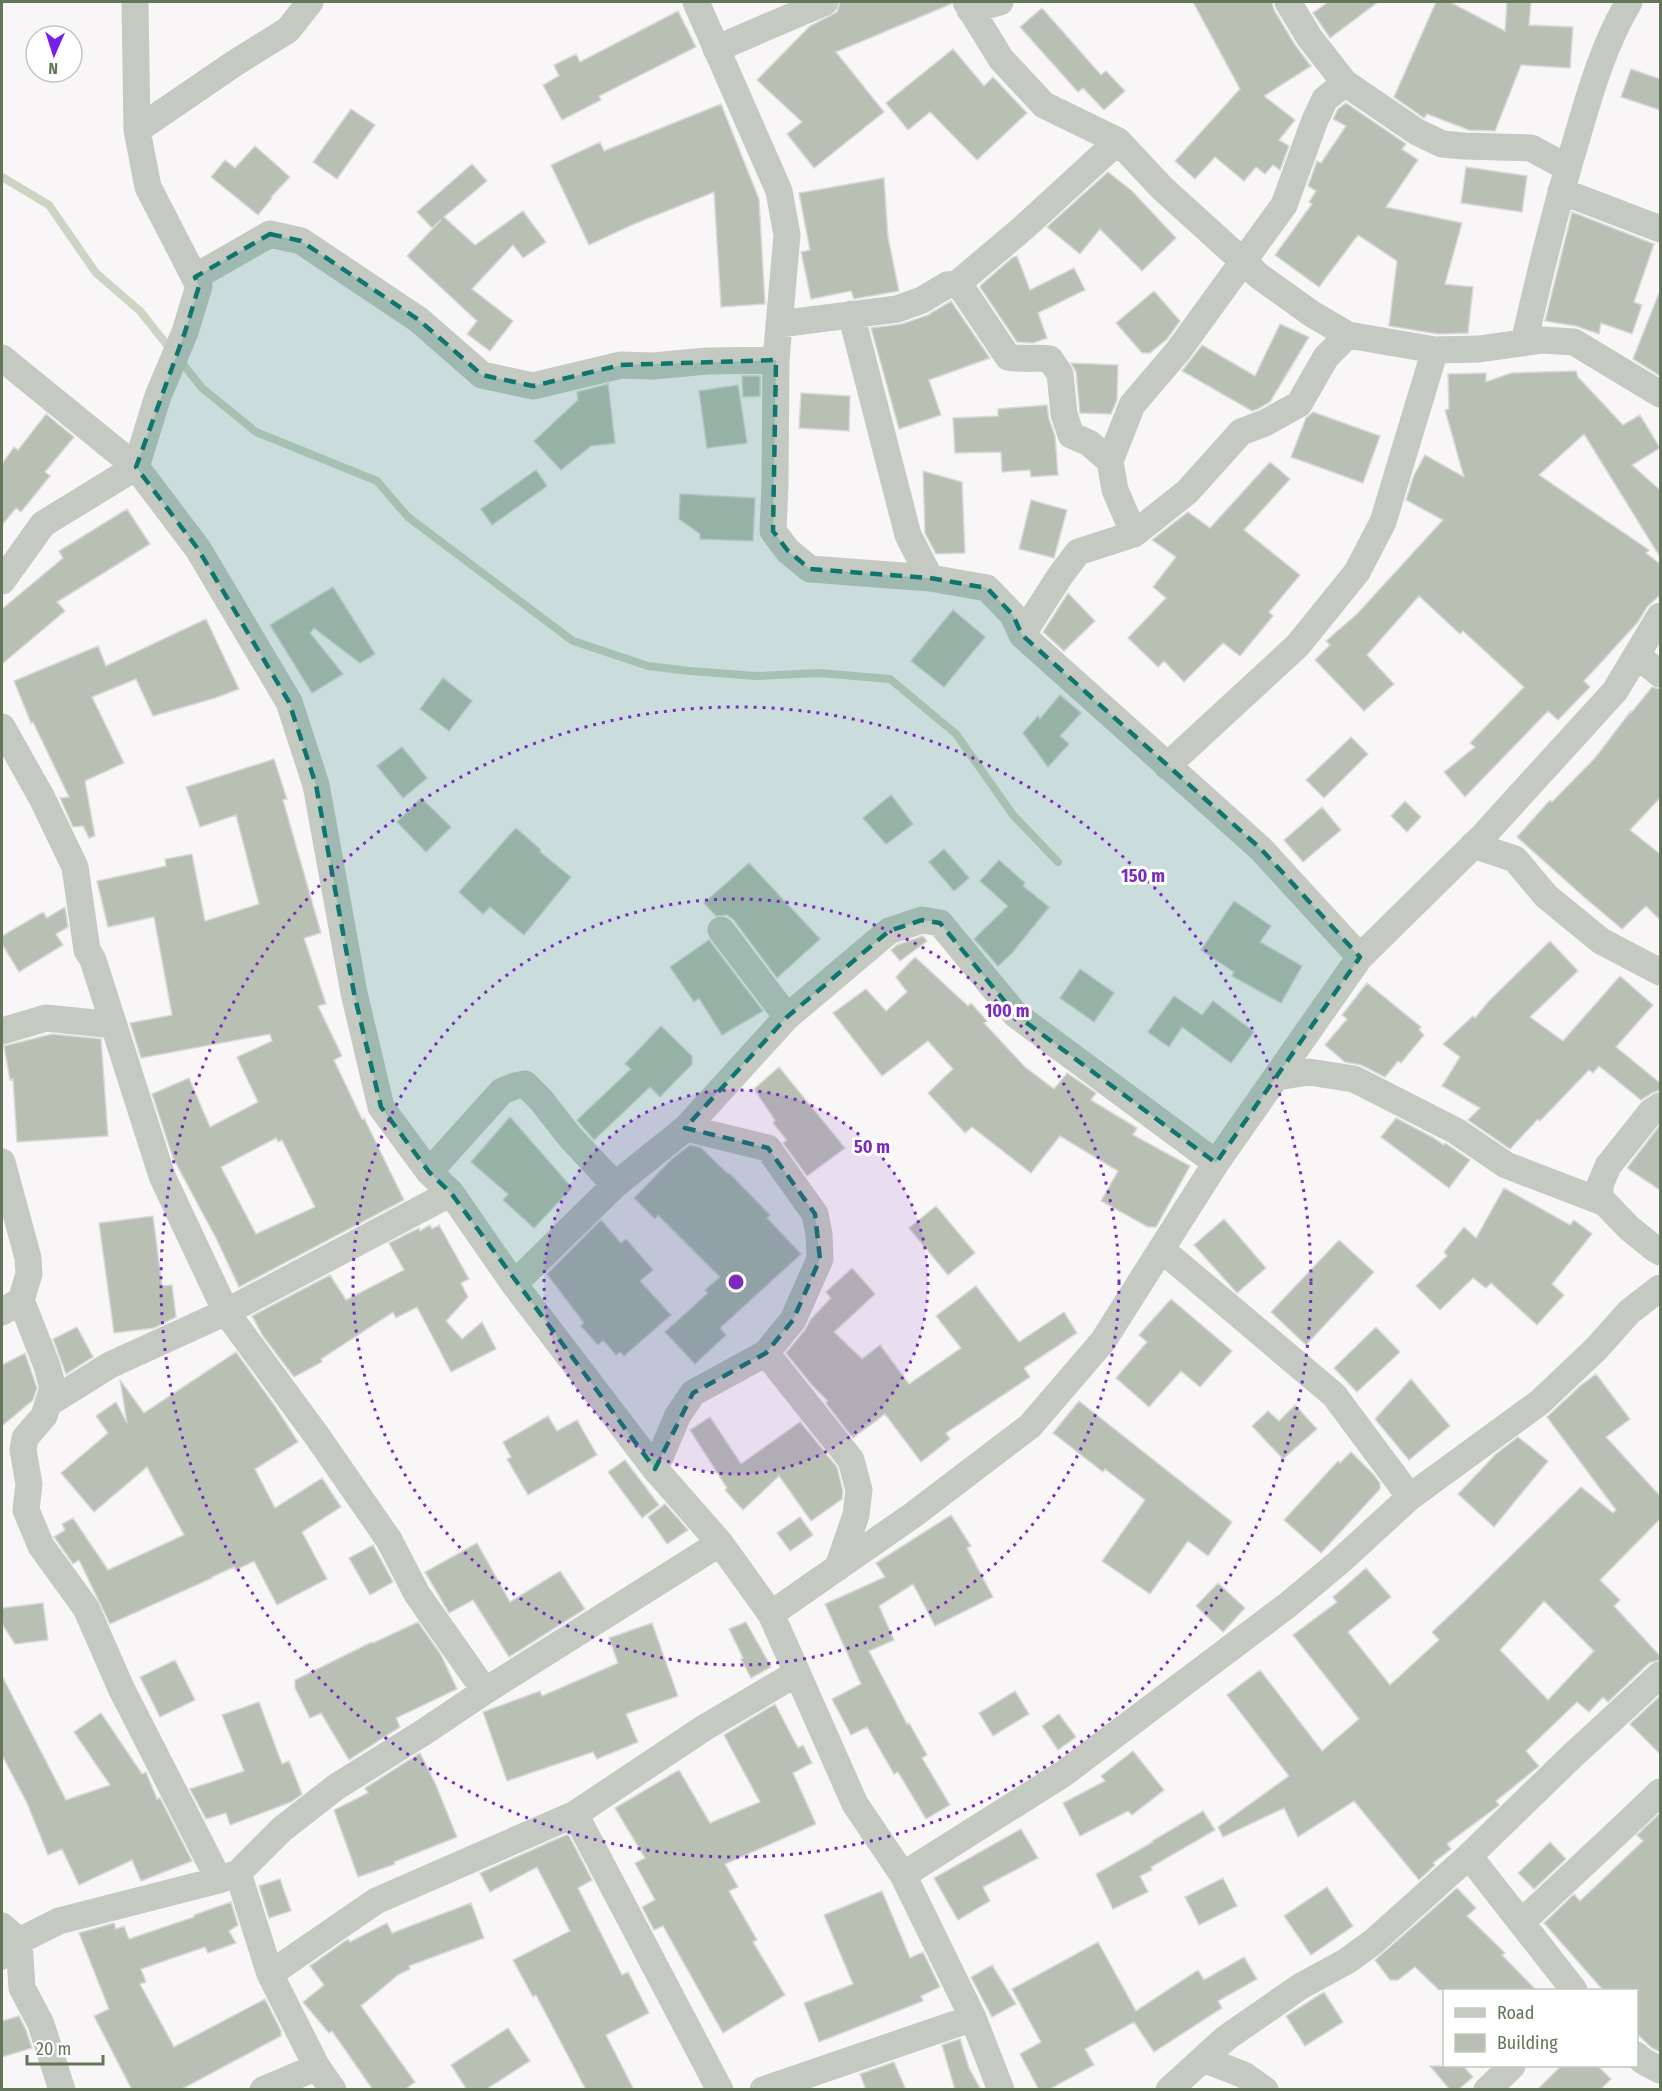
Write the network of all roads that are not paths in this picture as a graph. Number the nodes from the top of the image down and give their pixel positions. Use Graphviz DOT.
graph roads {
  1 [pos="135,2"];
  2 [pos="310,2"];
  3 [pos="696,2"];
  4 [pos="825,2"];
  5 [pos="1000,2"];
  6 [pos="1288,2"];
  7 [pos="1629,2"];
  8 [pos="968,6"];
  9 [pos="716,49"];
  10 [pos="1345,83"];
  11 [pos="137,130"];
  12 [pos="1118,141"];
  13 [pos="1564,179"];
  14 [pos="1660,229"];
  15 [pos="1243,263"];
  16 [pos="195,277"];
  17 [pos="957,284"];
  18 [pos="851,314"];
  19 [pos="779,324"];
  20 [pos="1348,335"];
  21 [pos="1524,343"];
  22 [pos="1435,350"];
  23 [pos="2,358"];
  24 [pos="776,360"];
  25 [pos="1660,394"];
  26 [pos="1110,461"];
  27 [pos="136,467"];
  28 [pos="1134,534"];
  29 [pos="930,578"];
  30 [pos="2,580"];
  31 [pos="1660,616"];
  32 [pos="1022,635"];
  33 [pos="1638,656"];
  34 [pos="1660,674"];
  35 [pos="2,727"];
  36 [pos="1167,766"];
  37 [pos="1473,845"];
  38 [pos="721,930"];
  39 [pos="1360,957"];
  40 [pos="1660,972"];
  41 [pos="787,1017"];
  42 [pos="114,1025"];
  43 [pos="4,1029"];
  44 [pos="1277,1077"];
  45 [pos="1660,1106"];
  46 [pos="686,1128"];
  47 [pos="2,1162"];
  48 [pos="1216,1163"];
  49 [pos="429,1172"];
  50 [pos="615,1185"];
  51 [pos="451,1193"];
  52 [pos="1600,1201"];
  53 [pos="1161,1249"];
  54 [pos="1660,1252"];
  55 [pos="514,1284"];
  56 [pos="1660,1288"];
  57 [pos="11,1306"];
  58 [pos="226,1312"];
  59 [pos="766,1353"];
  60 [pos="49,1403"];
  61 [pos="655,1469"];
  62 [pos="1410,1497"];
  63 [pos="720,1543"];
  64 [pos="838,1567"];
  65 [pos="771,1614"];
  66 [pos="797,1673"];
  67 [pos="1660,1676"];
  68 [pos="485,1691"];
  69 [pos="1660,1792"];
  70 [pos="575,1814"];
  71 [pos="1469,1856"];
  72 [pos="903,1875"];
  73 [pos="228,1876"];
  74 [pos="1522,1922"];
  75 [pos="7,1941"];
  76 [pos="270,1974"];
  77 [pos="1573,1989"];
  78 [pos="973,2018"];
  79 [pos="1638,2057"];
  80 [pos="1203,2059"];
  81 [pos="317,2067"];
  82 [pos="1511,2067"];
  83 [pos="1660,2070"];
  84 [pos="62,2090"];
  85 [pos="263,2090"];
  86 [pos="333,2090"];
  87 [pos="720,2090"];
  88 [pos="763,2090"];
  89 [pos="1001,2090"];
  90 [pos="1169,2090"];
  91 [pos="1265,2090"];
  92 [pos="1487,2090"];
  1 -- 11 [label="street"];
  2 -- 11 [label="street"];
  3 -- 9 [label="street"];
  4 -- 9 [label="street"];
  5 -- 8 [label="street"];
  6 -- 10 [label="street"];
  7 -- 13 [label="street"];
  8 -- 12 [label="street"];
  9 -- 19 [label="street"];
  10 -- 13 [label="street"];
  10 -- 15 [label="street"];
  11 -- 16 [label="street"];
  12 -- 15 [label="street"];
  12 -- 17 [label="street"];
  13 -- 14 [label="street"];
  13 -- 21 [label="street"];
  15 -- 20 [label="street"];
  15 -- 26 [label="street"];
  16 -- 24 [label="street"];
  16 -- 27 [label="street"];
  17 -- 18 [label="street"];
  17 -- 26 [label="street"];
  18 -- 19 [label="street"];
  18 -- 29 [label="street"];
  19 -- 24 [label="street"];
  20 -- 22 [label="street"];
  20 -- 28 [label="street"];
  21 -- 22 [label="street"];
  21 -- 25 [label="street"];
  22 -- 36 [label="street"];
  23 -- 27 [label="street"];
  24 -- 29 [label="street"];
  26 -- 28 [label="street"];
  27 -- 30 [label="street"];
  27 -- 49 [label="street"];
  28 -- 32 [label="street"];
  29 -- 32 [label="street"];
  31 -- 33 [label="street"];
  32 -- 36 [label="street"];
  33 -- 34 [label="street"];
  33 -- 37 [label="street"];
  35 -- 42 [label="street"];
  36 -- 39 [label="street"];
  37 -- 39 [label="street"];
  37 -- 40 [label="street"];
  38 -- 41 [label="street"];
  39 -- 44 [label="street"];
  41 -- 46 [label="street"];
  41 -- 48 [label="street"];
  42 -- 43 [label="street"];
  42 -- 58 [label="street"];
  44 -- 48 [label="street"];
  44 -- 52 [label="street"];
  45 -- 52 [label="street"];
  46 -- 50 [label="street"];
  46 -- 59 [label="street"];
  47 -- 57 [label="street"];
  48 -- 53 [label="street"];
  49 -- 50 [label="street"];
  49 -- 51 [label="street"];
  50 -- 55 [label="street"];
  51 -- 55 [label="street"];
  51 -- 58 [label="street"];
  52 -- 54 [label="street"];
  53 -- 62 [label="street"];
  53 -- 64 [label="street"];
  55 -- 61 [label="street"];
  56 -- 62 [label="street"];
  57 -- 60 [label="street"];
  58 -- 60 [label="street"];
  58 -- 68 [label="street"];
  59 -- 61 [label="street"];
  59 -- 64 [label="street"];
  60 -- 73 [label="street"];
  61 -- 63 [label="street"];
  62 -- 72 [label="street"];
  63 -- 65 [label="street"];
  63 -- 68 [label="street"];
  64 -- 65 [label="street"];
  65 -- 66 [label="street"];
  66 -- 70 [label="street"];
  66 -- 72 [label="street"];
  67 -- 71 [label="street"];
  68 -- 73 [label="street"];
  69 -- 74 [label="street"];
  70 -- 76 [label="street"];
  70 -- 87 [label="street"];
  71 -- 74 [label="street"];
  71 -- 80 [label="street"];
  72 -- 78 [label="street"];
  73 -- 75 [label="street"];
  73 -- 76 [label="street"];
  74 -- 77 [label="street"];
  75 -- 84 [label="street"];
  76 -- 81 [label="street"];
  78 -- 88 [label="street"];
  78 -- 89 [label="street"];
  79 -- 83 [label="street"];
  80 -- 90 [label="street"];
  80 -- 91 [label="street"];
  81 -- 85 [label="street"];
  81 -- 86 [label="street"];
  82 -- 92 [label="street"];
}
